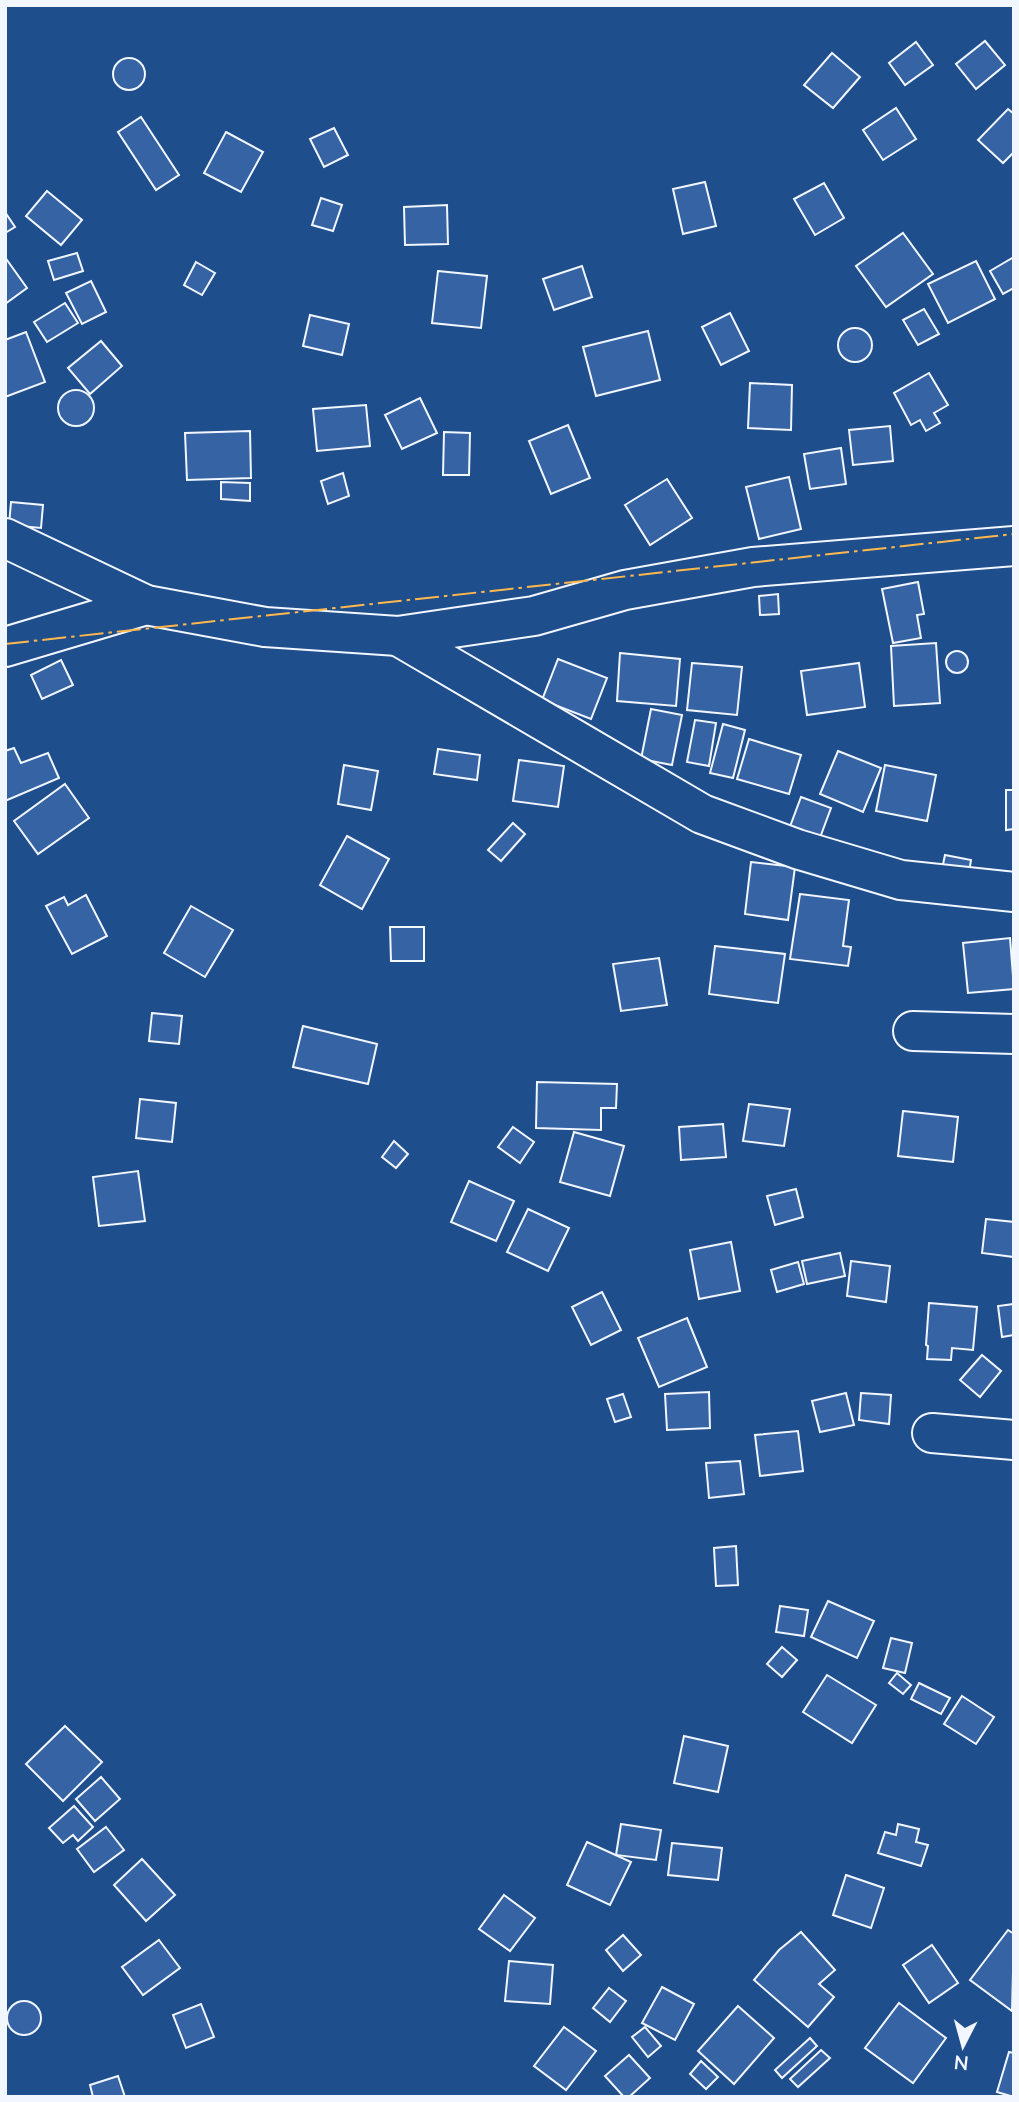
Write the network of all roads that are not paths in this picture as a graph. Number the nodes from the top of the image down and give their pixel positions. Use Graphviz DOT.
graph roads {
  1 [pos="5,538"];
  2 [pos="1014,546"];
  3 [pos="146,605"];
  4 [pos="398,636"];
  5 [pos="5,647"];
  6 [pos="1014,892"];
  7 [pos="913,1031"];
  8 [pos="1014,1034"];
  9 [pos="932,1433"];
  10 [pos="1014,1440"];
  1 -- 3 [label="street"];
  2 -- 4 [label="street"];
  3 -- 4 [label="street"];
  3 -- 5 [label="street"];
  4 -- 6 [label="street"];
  7 -- 8 [label="street"];
  9 -- 10 [label="street"];
}
